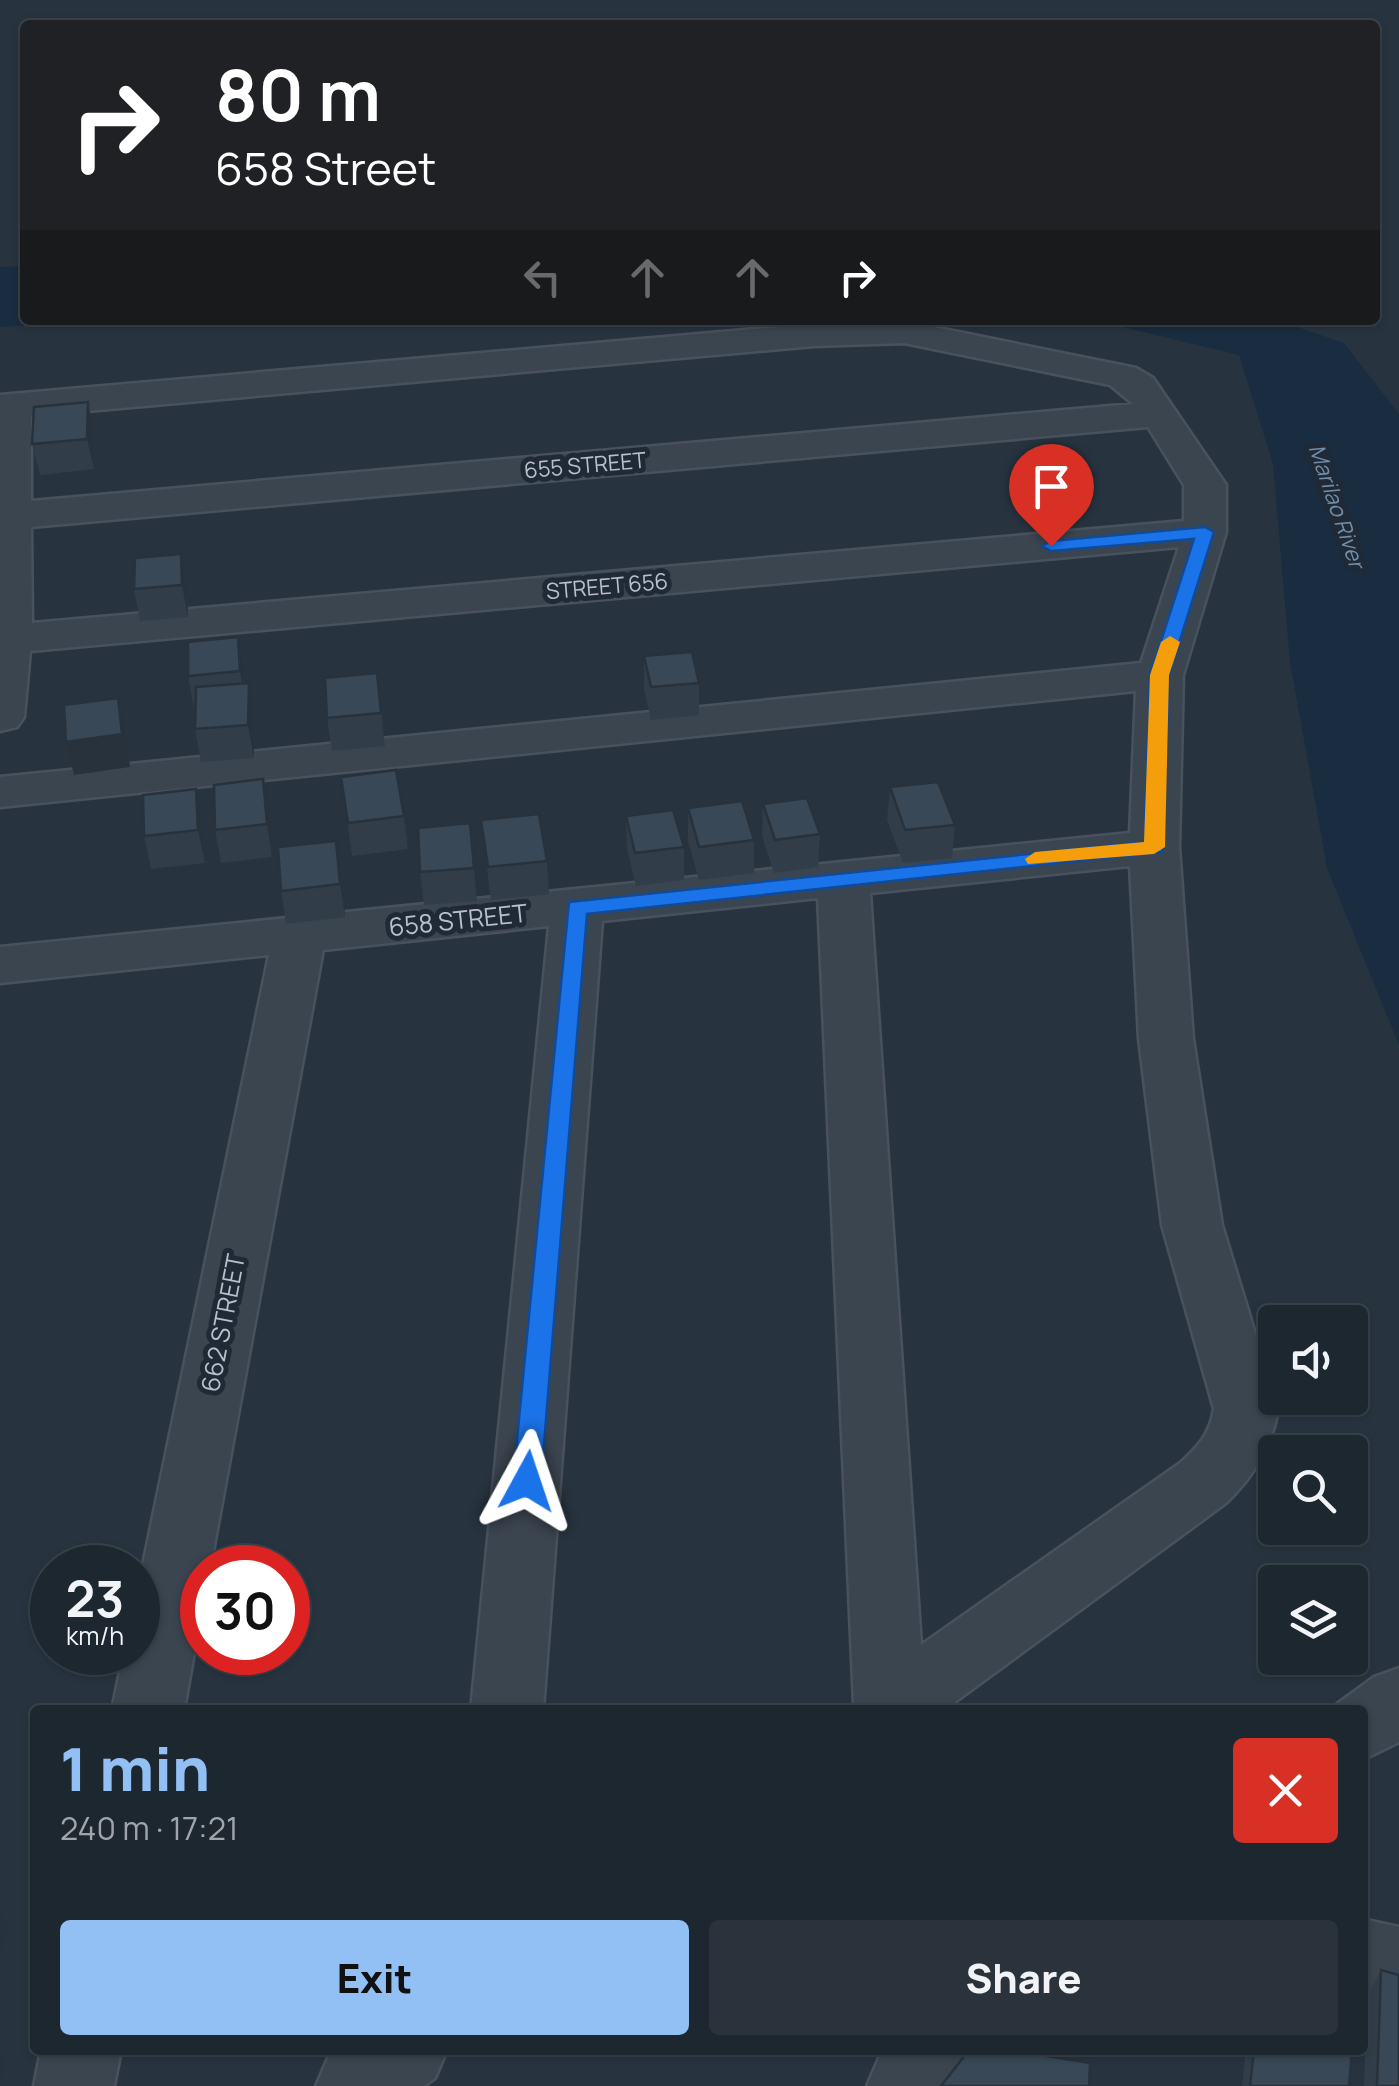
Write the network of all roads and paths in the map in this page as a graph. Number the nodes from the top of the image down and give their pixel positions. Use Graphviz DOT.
graph roads {
  1 [pos="6,406"];
  2 [pos="1160,414"];
  3 [pos="10,516"];
  4 [pos="1205,532"];
  5 [pos="10,639"];
  6 [pos="1160,675"];
  7 [pos="0,717"];
  8 [pos="0,792"];
  9 [pos="1154,847"];
  10 [pos="843,878"];
  11 [pos="577,908"];
  12 [pos="299,936"];
  13 [pos="0,965"];
  14 [pos="1399,1700"];
  15 [pos="149,1705"];
  16 [pos="507,1705"];
  17 [pos="888,1705"];
  18 [pos="894,1705"];
  19 [pos="1368,1723"];
  20 [pos="1368,1957"];
  21 [pos="1399,1965"];
  22 [pos="80,2055"];
  23 [pos="400,2055"];
  24 [pos="945,2055"];
  25 [pos="74,2086"];
  26 [pos="356,2086"];
  27 [pos="907,2086"];
  1 -- 2 [label="street"];
  1 -- 3 [label="street"];
  2 -- 3 [label="street, 655 STREET"];
  2 -- 4 [label="street"];
  3 -- 5 [label="street"];
  4 -- 5 [label="street, STREET 656"];
  4 -- 6 [label="street"];
  5 -- 7 [label="street"];
  6 -- 8 [label="street"];
  6 -- 9 [label="street"];
  9 -- 10 [label="street, 658 STREET"];
  9 -- 18 [label="street"];
  10 -- 11 [label="street, 658 STREET"];
  10 -- 17 [label="street"];
  11 -- 12 [label="street, 658 STREET"];
  11 -- 16 [label="street"];
  12 -- 13 [label="street, 658 STREET"];
  12 -- 15 [label="street, 662 STREET"];
  14 -- 19 [label="street"];
  20 -- 21 [label="street"];
  22 -- 25 [label="street"];
  23 -- 26 [label="street"];
  24 -- 27 [label="street"];
}
